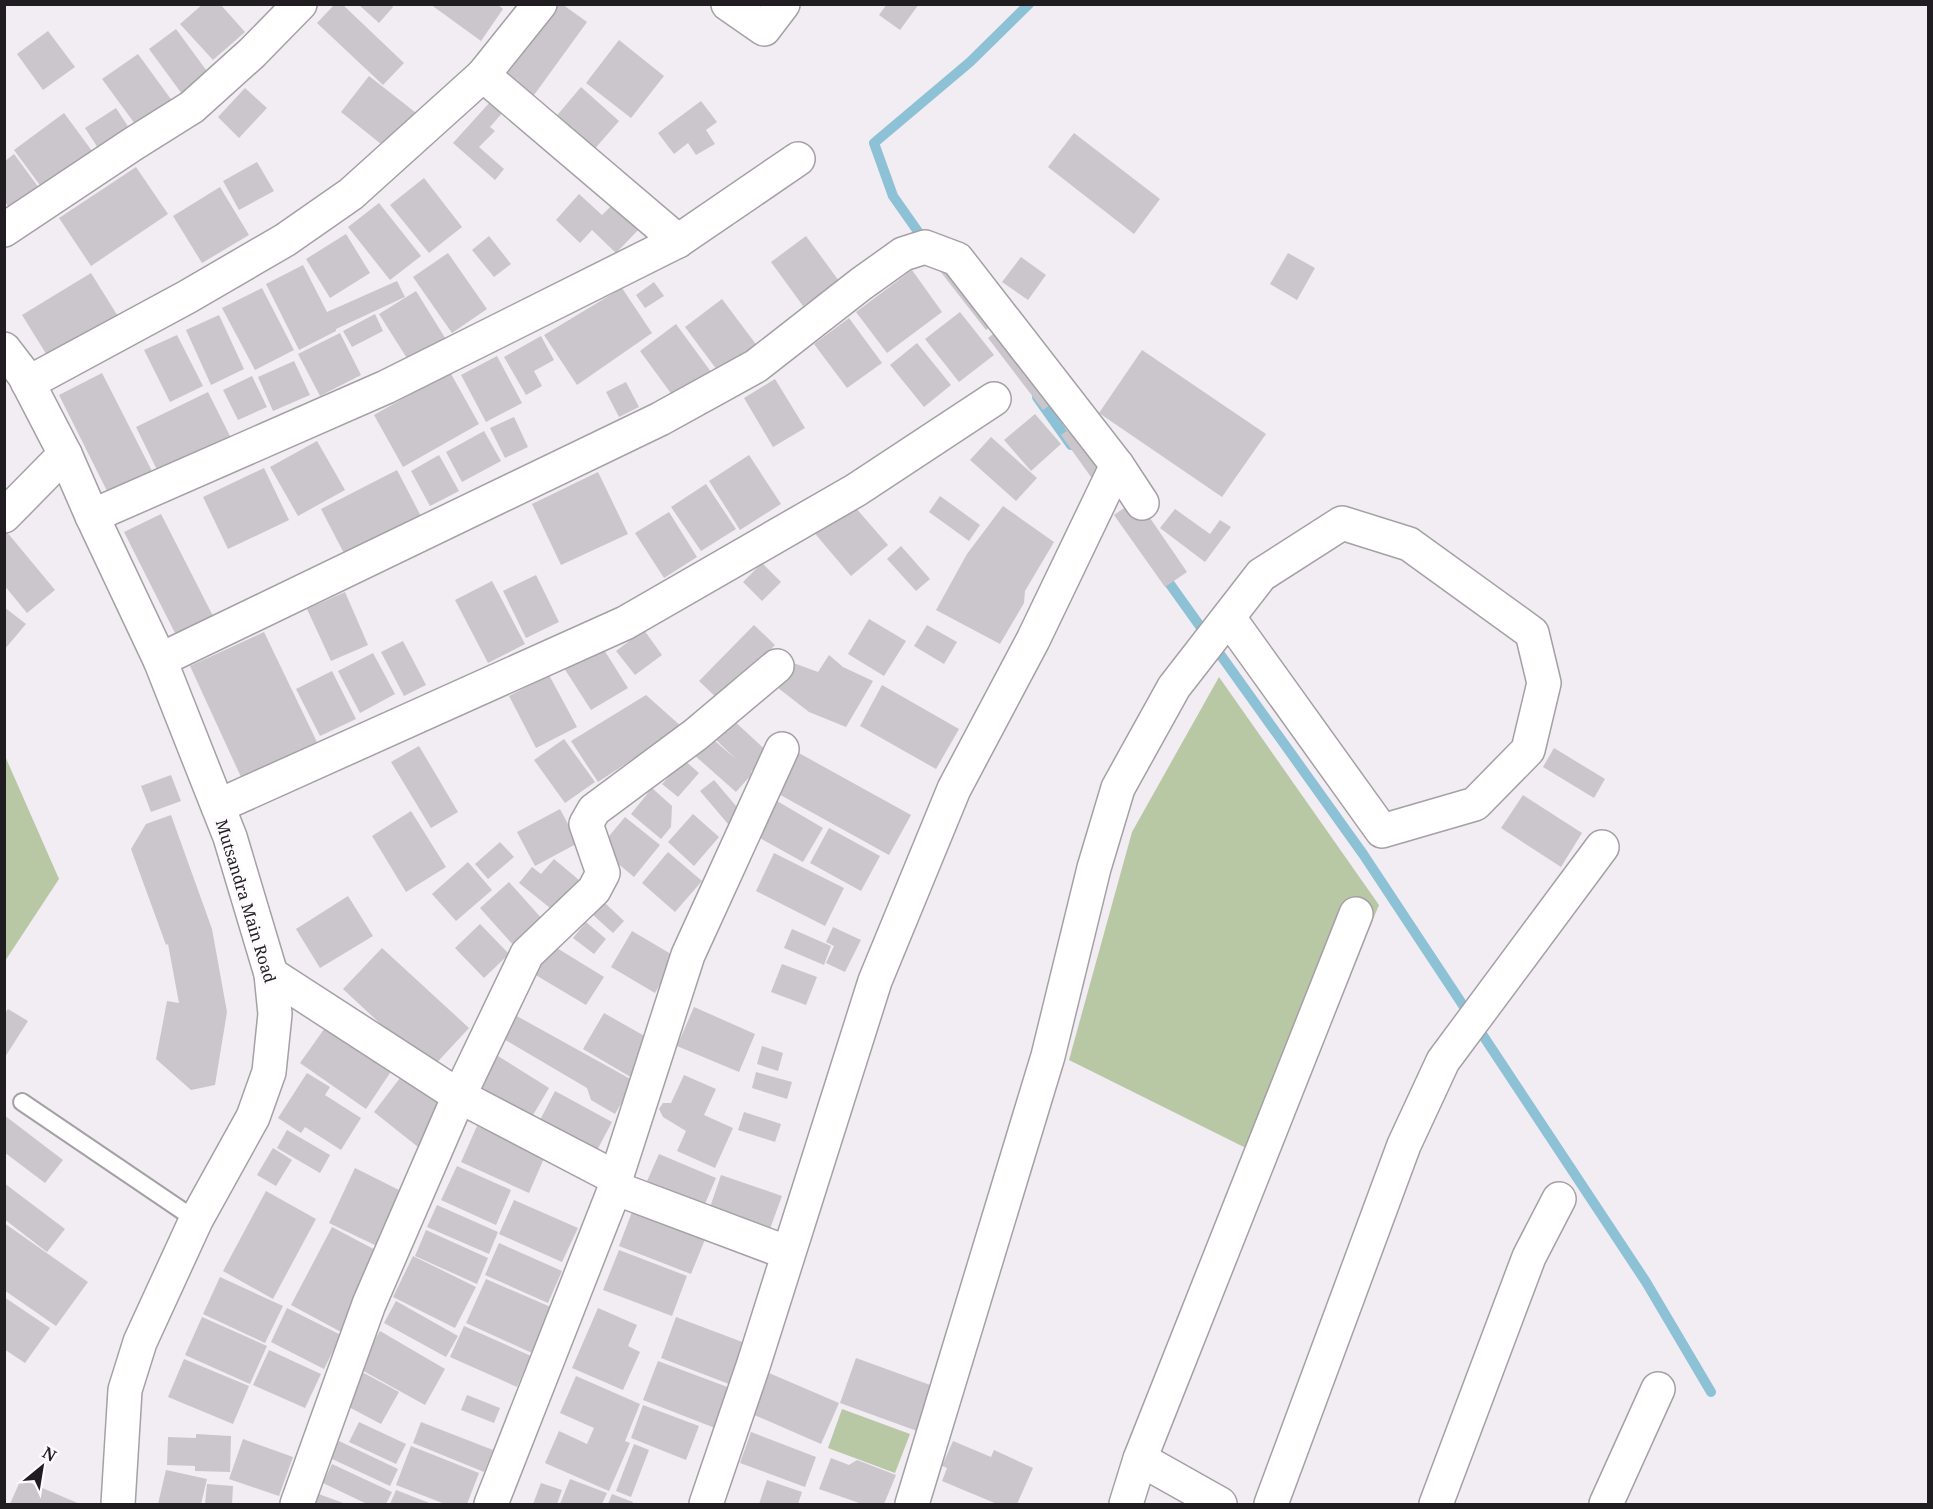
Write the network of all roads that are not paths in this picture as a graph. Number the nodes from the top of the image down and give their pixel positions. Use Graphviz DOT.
graph roads {
  1 [pos="300,4"];
  2 [pos="540,4"];
  3 [pos="728,4"];
  4 [pos="783,4"];
  5 [pos="483,75"];
  6 [pos="798,159"];
  7 [pos="4,230"];
  8 [pos="678,241"];
  9 [pos="4,349"];
  10 [pos="28,383"];
  11 [pos="994,399"];
  12 [pos="65,454"];
  13 [pos="1117,465"];
  14 [pos="1142,503"];
  15 [pos="4,516"];
  16 [pos="92,516"];
  17 [pos="1229,618"];
  18 [pos="160,660"];
  19 [pos="777,666"];
  20 [pos="782,749"];
  21 [pos="218,806"];
  22 [pos="1602,847"];
  23 [pos="1356,914"];
  24 [pos="271,974"];
  25 [pos="459,1096"];
  26 [pos="22,1102"];
  27 [pos="616,1183"];
  28 [pos="1559,1199"];
  29 [pos="196,1220"];
  30 [pos="788,1252"];
  31 [pos="1658,1389"];
  32 [pos="1140,1459"];
  33 [pos="118,1504"];
  34 [pos="297,1504"];
  35 [pos="491,1504"];
  36 [pos="706,1504"];
  37 [pos="912,1504"];
  38 [pos="1126,1504"];
  39 [pos="1220,1504"];
  40 [pos="1271,1504"];
  41 [pos="1436,1504"];
  42 [pos="1606,1504"];
  1 -- 7 [label="street"];
  2 -- 5 [label="street"];
  3 -- 4 [label="street"];
  5 -- 8 [label="street"];
  5 -- 10 [label="street"];
  6 -- 8 [label="street"];
  8 -- 16 [label="street"];
  9 -- 10 [label="street, Mutsandra Main Road"];
  10 -- 12 [label="street, Mutsandra Main Road"];
  11 -- 21 [label="street"];
  12 -- 15 [label="street"];
  12 -- 16 [label="street, Mutsandra Main Road"];
  13 -- 14 [label="street"];
  13 -- 18 [label="street"];
  13 -- 30 [label="street"];
  16 -- 18 [label="street, Mutsandra Main Road"];
  17 -- 17 [label="street"];
  17 -- 37 [label="street"];
  18 -- 21 [label="street, Mutsandra Main Road"];
  19 -- 25 [label="street"];
  20 -- 27 [label="street"];
  21 -- 24 [label="street, Mutsandra Main Road"];
  22 -- 40 [label="street"];
  23 -- 32 [label="street"];
  24 -- 25 [label="street"];
  24 -- 29 [label="street, Mutsandra Main Road"];
  25 -- 27 [label="street"];
  25 -- 34 [label="street"];
  26 -- 29 [label="lane"];
  27 -- 30 [label="street"];
  27 -- 35 [label="street"];
  28 -- 41 [label="street"];
  29 -- 33 [label="street, Mutsandra Main Road"];
  30 -- 36 [label="street"];
  31 -- 42 [label="street"];
  32 -- 38 [label="street"];
  32 -- 39 [label="street"];
}
